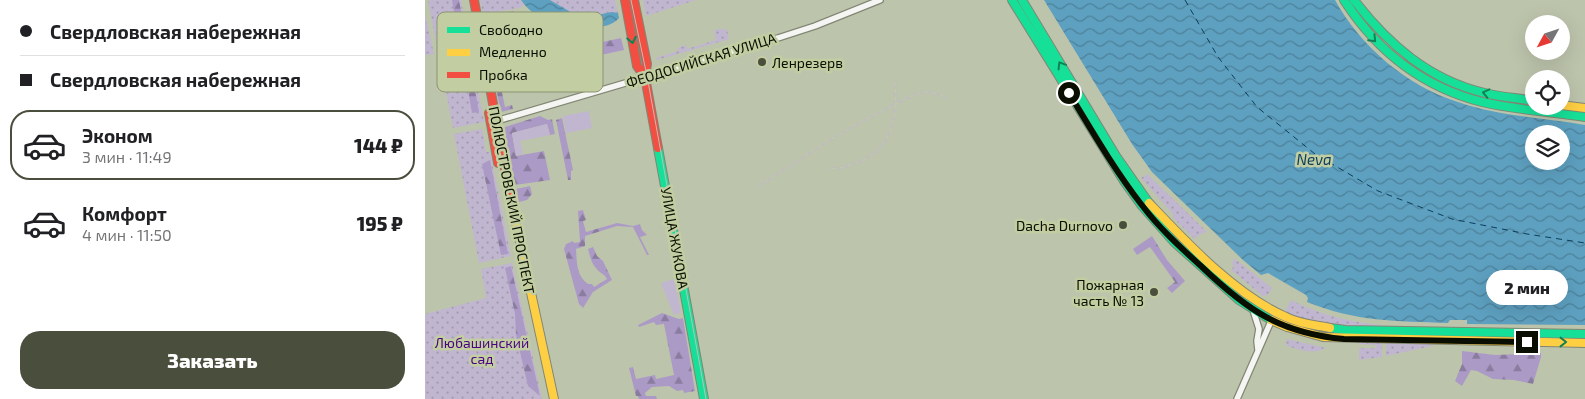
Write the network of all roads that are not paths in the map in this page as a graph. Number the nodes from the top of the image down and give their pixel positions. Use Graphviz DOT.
graph roads {
  1 [pos="625,0"];
  2 [pos="634,0"];
  3 [pos="880,0"];
  4 [pos="1012,0"];
  5 [pos="1022,0"];
  6 [pos="1344,0"];
  7 [pos="1354,0"];
  8 [pos="645,77"];
  9 [pos="603,89"];
  10 [pos="487,92"];
  11 [pos="488,92"];
  12 [pos="594,92"];
  13 [pos="1525,100"];
  14 [pos="1570,106"];
  15 [pos="1585,108"];
  16 [pos="1585,117"];
  17 [pos="493,122"];
  18 [pos="1253,310"];
  19 [pos="1272,311"];
  20 [pos="1272,321"];
  21 [pos="1585,334"];
  22 [pos="1585,343"];
  23 [pos="1259,350"];
  24 [pos="549,399"];
  25 [pos="554,399"];
  26 [pos="704,399"];
  27 [pos="1237,399"];
  1 -- 8 [label="main road, УЛИЦА ЖУКОВА, one-way"];
  2 -- 8 [label="main road, УЛИЦА ЖУКОВА"];
  3 -- 8 [label="street, ФЕОДОСИЙСКАЯ УЛИЦА"];
  4 -- 18 [label="main road"];
  19 -- 5 [label="main road, one-way"];
  6 -- 16 [label="main road, one-way"];
  13 -- 7 [label="main road, one-way"];
  8 -- 9 [label="street, ФЕОДОСИЙСКАЯ УЛИЦА"];
  8 -- 26 [label="main road, УЛИЦА ЖУКОВА"];
  10 -- 17 [label="main road, ПОЛЮСТРОВСКИЙ ПРОСПЕКТ"];
  11 -- 17 [label="main road, ПОЛЮСТРОВСКИЙ ПРОСПЕКТ"];
  12 -- 17 [label="street, ФЕОДОСИЙСКАЯ УЛИЦА"];
  14 -- 15 [label="main road"];
  17 -- 24 [label="main road, ПОЛЮСТРОВСКИЙ ПРОСПЕКТ"];
  17 -- 25 [label="main road, ПОЛЮСТРОВСКИЙ ПРОСПЕКТ"];
  18 -- 20 [label="main road"];
  18 -- 23 [label="street"];
  19 -- 20 [label="street"];
  19 -- 21 [label="main road"];
  20 -- 22 [label="main road, one-way"];
  20 -- 23 [label="street"];
  23 -- 27 [label="street"];
}
